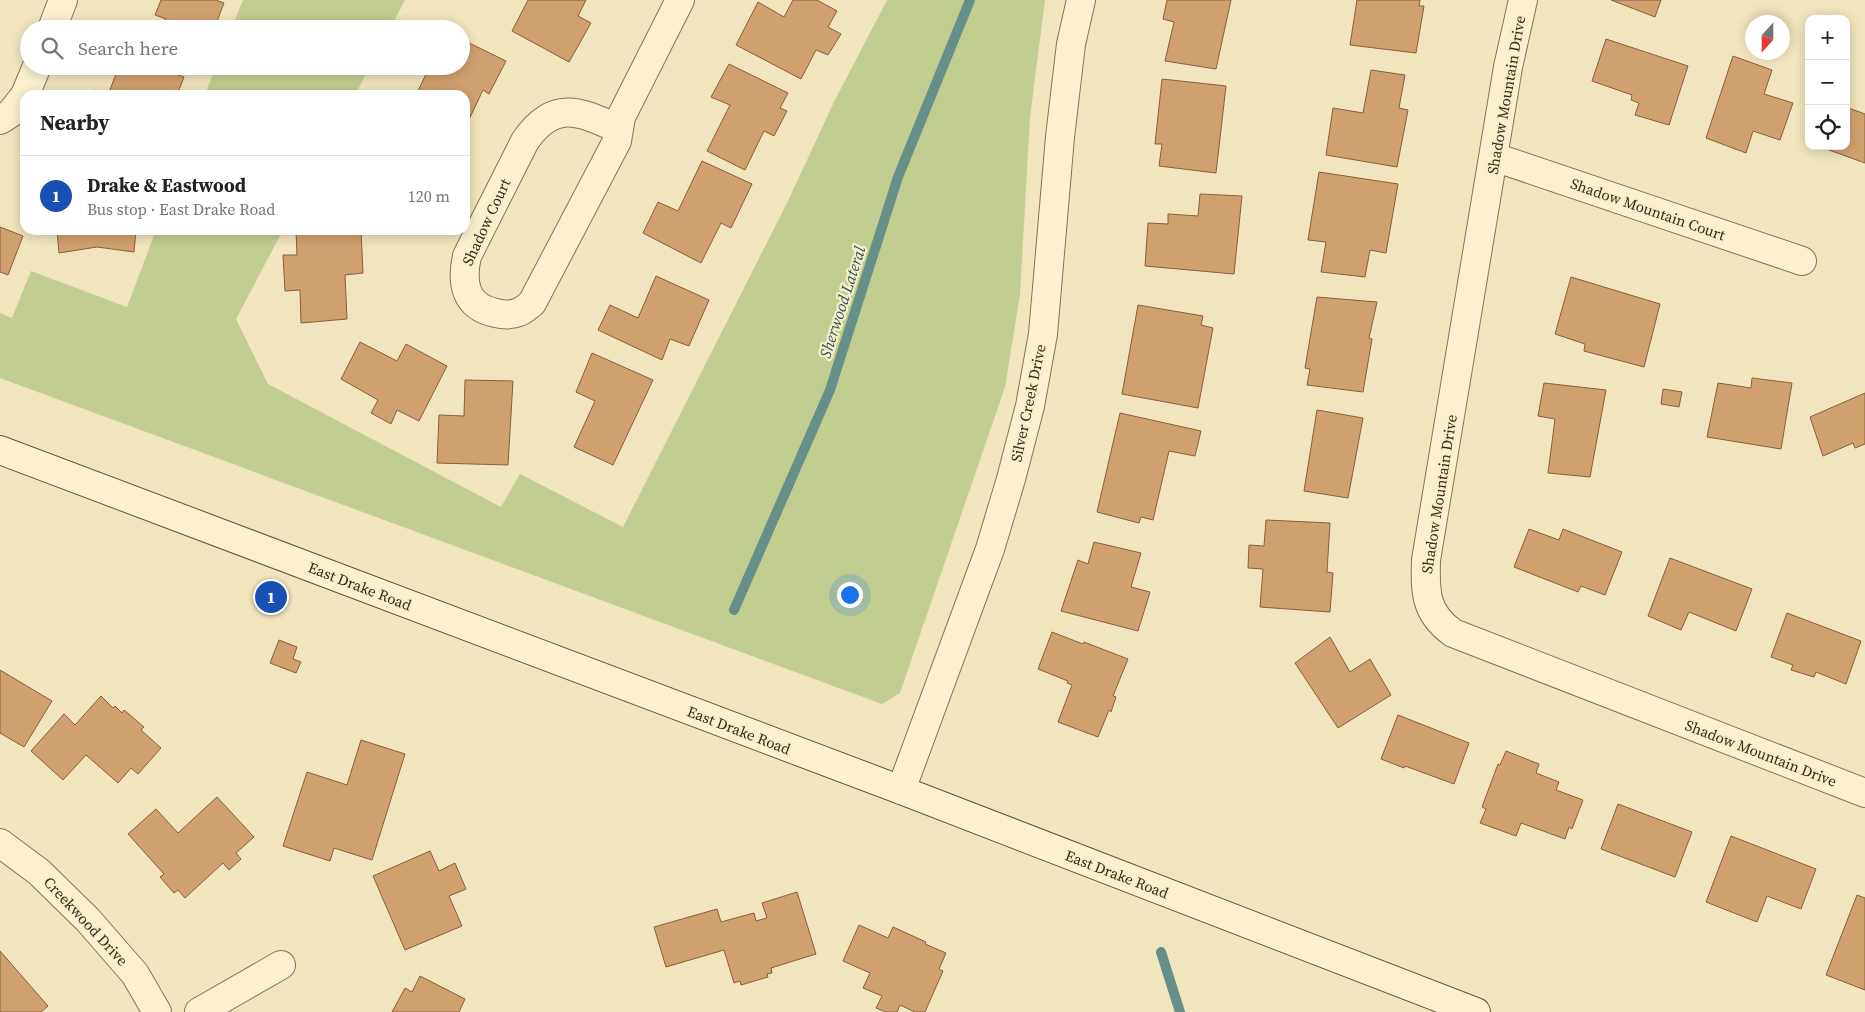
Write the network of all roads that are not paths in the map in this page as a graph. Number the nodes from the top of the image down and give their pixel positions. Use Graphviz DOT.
graph roads {
  1 [pos="62,0"];
  2 [pos="680,0"];
  3 [pos="1081,0"];
  4 [pos="1523,0"];
  5 [pos="55,20"];
  6 [pos="33,75"];
  7 [pos="27,90"];
  8 [pos="20,101"];
  9 [pos="0,120"];
  10 [pos="619,129"];
  11 [pos="1494,157"];
  12 [pos="1802,261"];
  13 [pos="0,450"];
  14 [pos="901,790"];
  15 [pos="1865,793"];
  16 [pos="0,843"];
  17 [pos="281,965"];
  18 [pos="157,1012"];
  19 [pos="199,1012"];
  20 [pos="1476,1012"];
  1 -- 5 [label="street"];
  2 -- 10 [label="street, Shadow Court"];
  3 -- 14 [label="street, Silver Creek Drive"];
  4 -- 11 [label="street, Shadow Mountain Drive"];
  6 -- 7 [label="street"];
  8 -- 9 [label="street"];
  10 -- 10 [label="street, Shadow Court"];
  11 -- 12 [label="street, Shadow Mountain Court"];
  11 -- 15 [label="street, Shadow Mountain Drive"];
  13 -- 14 [label="street, East Drake Road"];
  14 -- 20 [label="street, East Drake Road"];
  16 -- 18 [label="street, Creekwood Drive"];
  17 -- 19 [label="street"];
}
